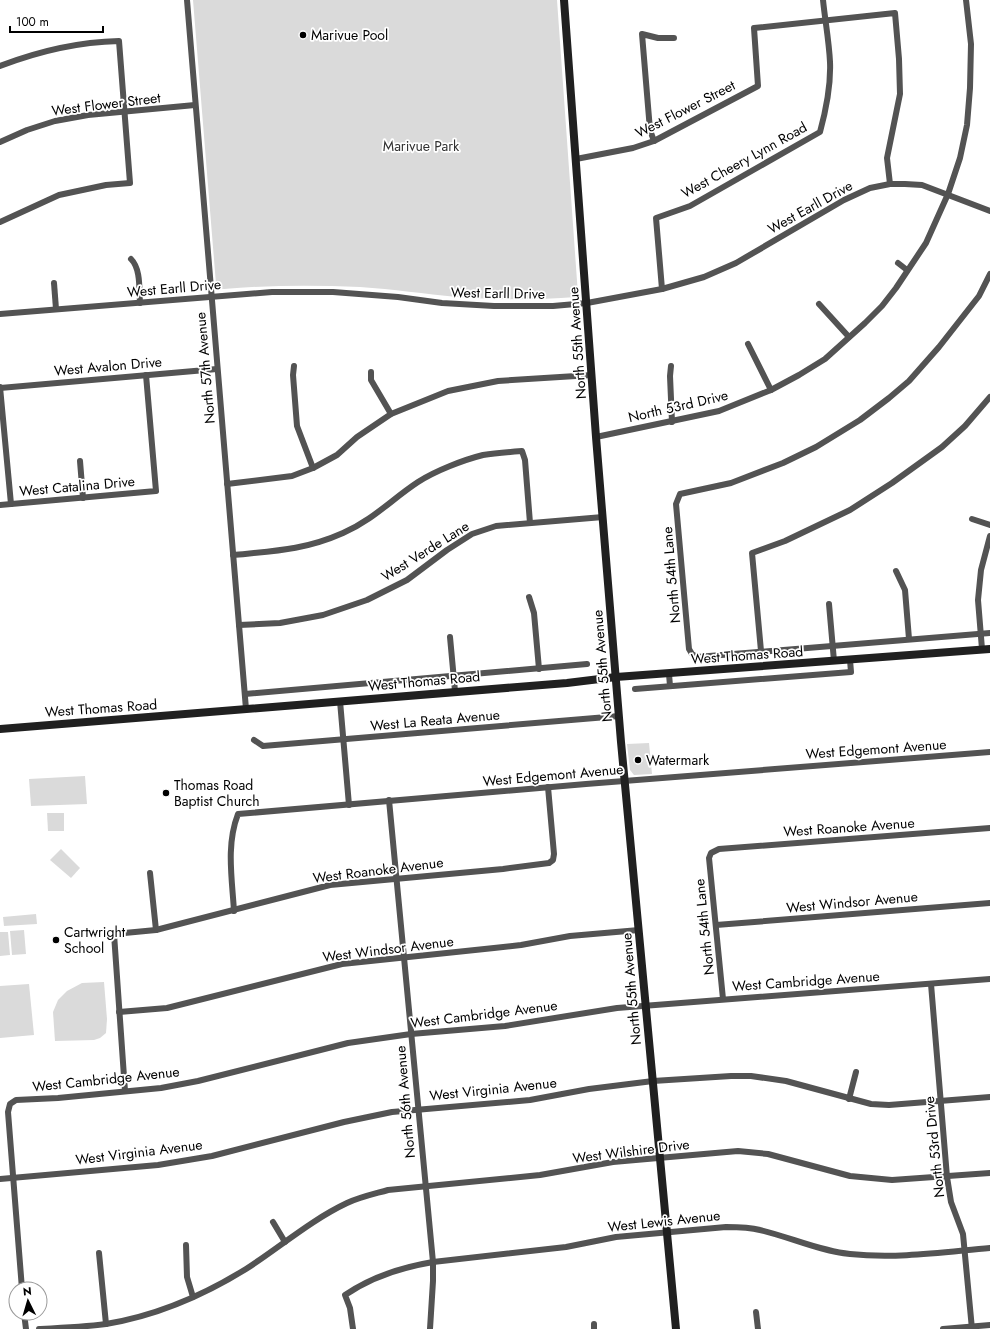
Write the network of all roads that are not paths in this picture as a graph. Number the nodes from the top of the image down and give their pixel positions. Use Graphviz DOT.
graph roads {
  1 [pos="187,0"];
  2 [pos="564,0"];
  3 [pos="823,0"];
  4 [pos="966,0"];
  5 [pos="825,20"];
  6 [pos="674,38"];
  7 [pos="0,66"];
  8 [pos="195,105"];
  9 [pos="124,111"];
  10 [pos="654,141"];
  11 [pos="0,142"];
  12 [pos="576,159"];
  13 [pos="890,184"];
  14 [pos="948,194"];
  15 [pos="990,211"];
  16 [pos="0,222"];
  17 [pos="131,259"];
  18 [pos="898,263"];
  19 [pos="907,270"];
  20 [pos="990,274"];
  21 [pos="54,283"];
  22 [pos="662,290"];
  23 [pos="211,296"];
  24 [pos="140,303"];
  25 [pos="587,303"];
  26 [pos="819,304"];
  27 [pos="56,309"];
  28 [pos="0,314"];
  29 [pos="849,337"];
  30 [pos="748,344"];
  31 [pos="294,366"];
  32 [pos="670,366"];
  33 [pos="218,369"];
  34 [pos="371,372"];
  35 [pos="146,375"];
  36 [pos="592,375"];
  37 [pos="0,388"];
  38 [pos="771,390"];
  39 [pos="990,397"];
  40 [pos="391,414"];
  41 [pos="672,422"];
  42 [pos="596,437"];
  43 [pos="80,461"];
  44 [pos="313,468"];
  45 [pos="227,484"];
  46 [pos="83,498"];
  47 [pos="11,504"];
  48 [pos="0,505"];
  49 [pos="603,517"];
  50 [pos="972,519"];
  51 [pos="530,523"];
  52 [pos="990,525"];
  53 [pos="990,536"];
  54 [pos="233,555"];
  55 [pos="896,571"];
  56 [pos="529,597"];
  57 [pos="830,604"];
  58 [pos="239,625"];
  59 [pos="990,633"];
  60 [pos="980,634"];
  61 [pos="450,637"];
  62 [pos="909,639"];
  63 [pos="833,645"];
  64 [pos="986,649"];
  65 [pos="761,651"];
  66 [pos="692,654"];
  67 [pos="850,660"];
  68 [pos="834,661"];
  69 [pos="587,664"];
  70 [pos="539,668"];
  71 [pos="669,674"];
  72 [pos="453,676"];
  73 [pos="616,677"];
  74 [pos="670,686"];
  75 [pos="635,689"];
  76 [pos="455,691"];
  77 [pos="245,694"];
  78 [pos="340,701"];
  79 [pos="246,709"];
  80 [pos="619,716"];
  81 [pos="0,729"];
  82 [pos="344,739"];
  83 [pos="254,740"];
  84 [pos="990,752"];
  85 [pos="625,781"];
  86 [pos="548,787"];
  87 [pos="389,800"];
  88 [pos="349,805"];
  89 [pos="990,828"];
  90 [pos="711,853"];
  91 [pos="150,874"];
  92 [pos="397,878"];
  93 [pos="990,903"];
  94 [pos="234,911"];
  95 [pos="716,925"];
  96 [pos="156,930"];
  97 [pos="639,930"];
  98 [pos="404,957"];
  99 [pos="990,979"];
  100 [pos="931,984"];
  101 [pos="723,999"];
  102 [pos="645,1006"];
  103 [pos="120,1012"];
  104 [pos="411,1034"];
  105 [pos="856,1072"];
  106 [pos="653,1082"];
  107 [pos="125,1091"];
  108 [pos="990,1097"];
  109 [pos="849,1099"];
  110 [pos="941,1102"];
  111 [pos="418,1109"];
  112 [pos="660,1158"];
  113 [pos="990,1173"];
  114 [pos="13,1177"];
  115 [pos="947,1177"];
  116 [pos="0,1179"];
  117 [pos="425,1186"];
  118 [pos="273,1222"];
  119 [pos="667,1233"];
  120 [pos="285,1242"];
  121 [pos="186,1245"];
  122 [pos="990,1248"];
  123 [pos="965,1250"];
  124 [pos="99,1253"];
  125 [pos="433,1262"];
  126 [pos="21,1281"];
  127 [pos="192,1297"];
  128 [pos="756,1312"];
  129 [pos="106,1324"];
  130 [pos="990,1325"];
  131 [pos="972,1328"];
  132 [pos="39,1329"];
  133 [pos="353,1329"];
  134 [pos="430,1329"];
  135 [pos="676,1329"];
  136 [pos="758,1329"];
  137 [pos="943,1329"];
  1 -- 8 [label="street, North 57th Avenue"];
  2 -- 12 [label="street, North 55th Avenue"];
  3 -- 5 [label="street"];
  4 -- 14 [label="street, North 53rd Drive"];
  5 -- 10 [label="street, West Flower Street"];
  5 -- 13 [label="street"];
  5 -- 22 [label="street, West Cheery Lynn Road"];
  6 -- 10 [label="street"];
  7 -- 9 [label="street"];
  8 -- 9 [label="street, West Flower Street"];
  8 -- 23 [label="street, North 57th Avenue"];
  9 -- 11 [label="street, West Flower Street"];
  9 -- 16 [label="street"];
  10 -- 12 [label="street, West Flower Street"];
  12 -- 25 [label="street, North 55th Avenue"];
  13 -- 14 [label="street, West Earll Drive"];
  13 -- 22 [label="street, West Earll Drive"];
  14 -- 15 [label="street, West Earll Drive"];
  14 -- 19 [label="street, North 53rd Drive"];
  17 -- 24 [label="street"];
  18 -- 19 [label="street"];
  19 -- 29 [label="street, North 53rd Drive"];
  20 -- 66 [label="street, North 54th Lane"];
  21 -- 27 [label="street"];
  22 -- 25 [label="street, West Earll Drive"];
  23 -- 24 [label="street, West Earll Drive"];
  23 -- 25 [label="street, West Earll Drive"];
  23 -- 33 [label="street, North 57th Avenue"];
  24 -- 27 [label="street, West Earll Drive"];
  25 -- 36 [label="street, North 55th Avenue"];
  26 -- 29 [label="street"];
  27 -- 28 [label="street, West Earll Drive"];
  29 -- 38 [label="street, North 53rd Drive"];
  30 -- 38 [label="street"];
  31 -- 44 [label="street"];
  32 -- 41 [label="street"];
  33 -- 35 [label="street, West Avalon Drive"];
  33 -- 45 [label="street, North 57th Avenue"];
  34 -- 40 [label="street"];
  35 -- 37 [label="street, West Avalon Drive"];
  35 -- 46 [label="street, West Catalina Drive"];
  36 -- 40 [label="street"];
  36 -- 42 [label="street, North 55th Avenue"];
  37 -- 47 [label="street"];
  38 -- 41 [label="street, North 53rd Drive"];
  39 -- 65 [label="street"];
  40 -- 44 [label="street"];
  41 -- 42 [label="street, North 53rd Drive"];
  42 -- 49 [label="street, North 55th Avenue"];
  43 -- 46 [label="street"];
  44 -- 45 [label="street"];
  45 -- 54 [label="street, North 57th Avenue"];
  46 -- 47 [label="street, West Catalina Drive"];
  47 -- 48 [label="street, West Catalina Drive"];
  49 -- 51 [label="street, West Verde Lane"];
  49 -- 73 [label="street, North 55th Avenue"];
  50 -- 52 [label="street"];
  51 -- 54 [label="street"];
  51 -- 58 [label="street, West Verde Lane"];
  53 -- 60 [label="street"];
  54 -- 58 [label="street, North 57th Avenue"];
  55 -- 62 [label="street"];
  56 -- 70 [label="street"];
  57 -- 63 [label="street"];
  58 -- 77 [label="street, North 57th Avenue"];
  59 -- 60 [label="street, West Thomas Road"];
  60 -- 62 [label="street, West Thomas Road"];
  60 -- 64 [label="street"];
  61 -- 72 [label="street"];
  62 -- 63 [label="street, West Thomas Road"];
  63 -- 65 [label="street, West Thomas Road"];
  63 -- 68 [label="street"];
  64 -- 67 [label="street, West Thomas Road"];
  65 -- 66 [label="street, West Thomas Road"];
  67 -- 68 [label="street, West Thomas Road"];
  67 -- 74 [label="street, West Thomas Road"];
  68 -- 71 [label="street, West Thomas Road"];
  69 -- 70 [label="street, West Thomas Road"];
  70 -- 72 [label="street, West Thomas Road"];
  71 -- 73 [label="street, West Thomas Road"];
  71 -- 74 [label="street"];
  72 -- 76 [label="street"];
  72 -- 77 [label="street, West Thomas Road"];
  73 -- 76 [label="street, West Thomas Road"];
  73 -- 80 [label="street, North 55th Avenue"];
  74 -- 75 [label="street, West Thomas Road"];
  76 -- 78 [label="street, West Thomas Road"];
  77 -- 79 [label="street, North 57th Avenue"];
  78 -- 79 [label="street, West Thomas Road"];
  78 -- 82 [label="street"];
  79 -- 81 [label="street, West Thomas Road"];
  80 -- 82 [label="street, West La Reata Avenue"];
  80 -- 85 [label="street, North 55th Avenue"];
  82 -- 83 [label="street, West La Reata Avenue"];
  82 -- 88 [label="street"];
  84 -- 85 [label="street, West Edgemont Avenue"];
  85 -- 86 [label="street, West Edgemont Avenue"];
  85 -- 97 [label="street, North 55th Avenue"];
  86 -- 87 [label="street, West Edgemont Avenue"];
  86 -- 92 [label="street, West Roanoke Avenue"];
  87 -- 88 [label="street, West Edgemont Avenue"];
  87 -- 92 [label="street, North 56th Avenue"];
  88 -- 94 [label="street, West Edgemont Avenue"];
  89 -- 90 [label="street, West Roanoke Avenue"];
  90 -- 95 [label="street, North 54th Lane"];
  91 -- 96 [label="street"];
  92 -- 94 [label="street, West Roanoke Avenue"];
  92 -- 98 [label="street, North 56th Avenue"];
  93 -- 95 [label="street, West Windsor Avenue"];
  94 -- 96 [label="street, West Roanoke Avenue"];
  95 -- 101 [label="street, North 54th Lane"];
  96 -- 103 [label="street, West Roanoke Avenue"];
  97 -- 98 [label="street, West Windsor Avenue"];
  97 -- 102 [label="street, North 55th Avenue"];
  98 -- 103 [label="street, West Windsor Avenue"];
  98 -- 104 [label="street, North 56th Avenue"];
  99 -- 100 [label="street, West Cambridge Avenue"];
  100 -- 101 [label="street, West Cambridge Avenue"];
  100 -- 110 [label="street, North 53rd Drive"];
  101 -- 102 [label="street, West Cambridge Avenue"];
  102 -- 104 [label="street, West Cambridge Avenue"];
  102 -- 106 [label="street, North 55th Avenue"];
  103 -- 107 [label="street"];
  104 -- 107 [label="street, West Cambridge Avenue"];
  104 -- 111 [label="street, North 56th Avenue"];
  105 -- 109 [label="street"];
  106 -- 109 [label="street, West Virginia Avenue"];
  106 -- 111 [label="street, West Virginia Avenue"];
  106 -- 112 [label="street, North 55th Avenue"];
  107 -- 114 [label="street, West Cambridge Avenue"];
  108 -- 110 [label="street, West Virginia Avenue"];
  109 -- 110 [label="street, West Virginia Avenue"];
  110 -- 115 [label="street, North 53rd Drive"];
  111 -- 114 [label="street, West Virginia Avenue"];
  111 -- 117 [label="street, North 56th Avenue"];
  112 -- 115 [label="street, West Wilshire Drive"];
  112 -- 117 [label="street, West Wilshire Drive"];
  112 -- 119 [label="street, North 55th Avenue"];
  113 -- 115 [label="street, West Wilshire Drive"];
  114 -- 116 [label="street, West Virginia Avenue"];
  114 -- 126 [label="street"];
  115 -- 123 [label="street, North 53rd Drive"];
  117 -- 120 [label="street, West Wilshire Drive"];
  117 -- 125 [label="street, North 56th Avenue"];
  118 -- 120 [label="street"];
  119 -- 123 [label="street, West Lewis Avenue"];
  119 -- 125 [label="street, West Lewis Avenue"];
  119 -- 135 [label="street, North 55th Avenue"];
  120 -- 127 [label="street, West Wilshire Drive"];
  121 -- 127 [label="street"];
  122 -- 123 [label="street, West Lewis Avenue"];
  123 -- 131 [label="street, North 53rd Drive"];
  124 -- 129 [label="street"];
  125 -- 133 [label="street, West Lewis Avenue"];
  125 -- 134 [label="street, North 56th Avenue"];
  127 -- 129 [label="street, West Wilshire Drive"];
  128 -- 136 [label="street"];
  129 -- 132 [label="street, West Wilshire Drive"];
  130 -- 131 [label="street"];
  131 -- 137 [label="street"];
}
